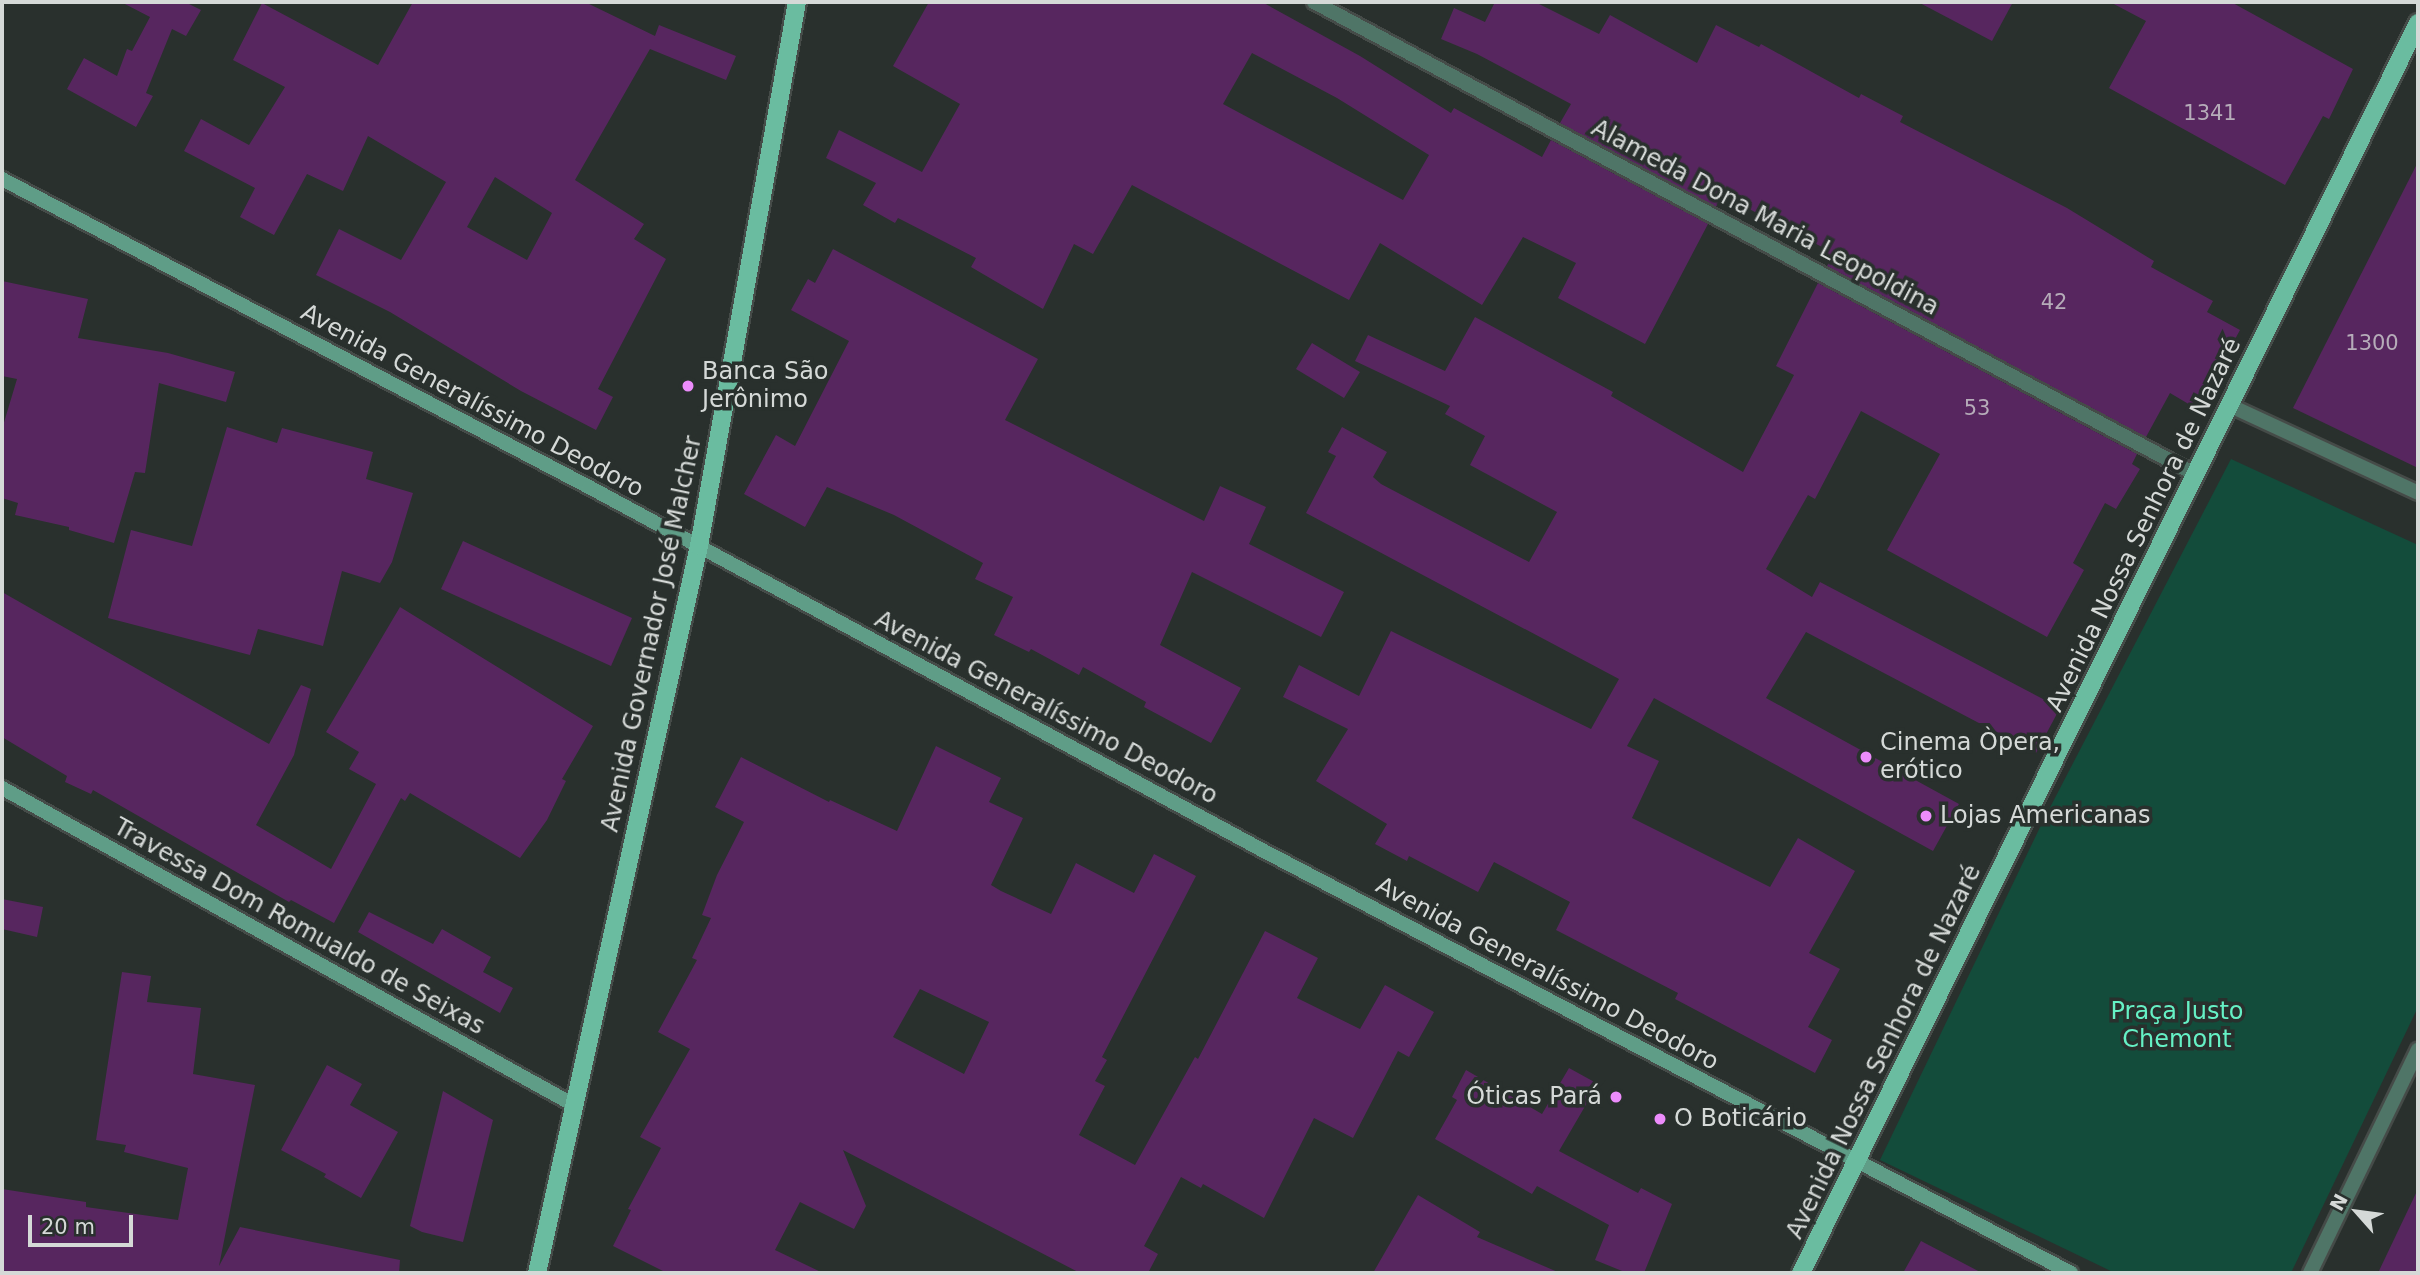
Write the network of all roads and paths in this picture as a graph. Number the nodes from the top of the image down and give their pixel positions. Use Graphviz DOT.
graph roads {
  1 [pos="797,2"];
  2 [pos="1314,2"];
  3 [pos="2418,23"];
  4 [pos="2,179"];
  5 [pos="2231,406"];
  6 [pos="2195,474"];
  7 [pos="2418,493"];
  8 [pos="699,546"];
  9 [pos="2,788"];
  10 [pos="2418,1050"];
  11 [pos="574,1105"];
  12 [pos="1856,1162"];
  13 [pos="537,1273"];
  14 [pos="1801,1273"];
  15 [pos="2071,1273"];
  16 [pos="2310,1273"];
  1 -- 8 [label="main road, Avenida Governador José Malcher"];
  2 -- 6 [label="street, Alameda Dona Maria Leopoldina"];
  3 -- 5 [label="main road, Avenida Nossa Senhora de Nazaré"];
  4 -- 8 [label="street, Avenida Generalíssimo Deodoro"];
  5 -- 6 [label="main road, Avenida Nossa Senhora de Nazaré"];
  5 -- 7 [label="street"];
  6 -- 12 [label="main road, Avenida Nossa Senhora de Nazaré"];
  8 -- 11 [label="main road, Avenida Governador José Malcher"];
  8 -- 12 [label="street, Avenida Generalíssimo Deodoro"];
  9 -- 11 [label="street, Travessa Dom Romualdo de Seixas"];
  10 -- 16 [label="street"];
  11 -- 13 [label="main road, Avenida Governador José Malcher"];
  12 -- 14 [label="main road, Avenida Nossa Senhora de Nazaré"];
  12 -- 15 [label="street, Avenida Generalíssimo Deodoro"];
}
